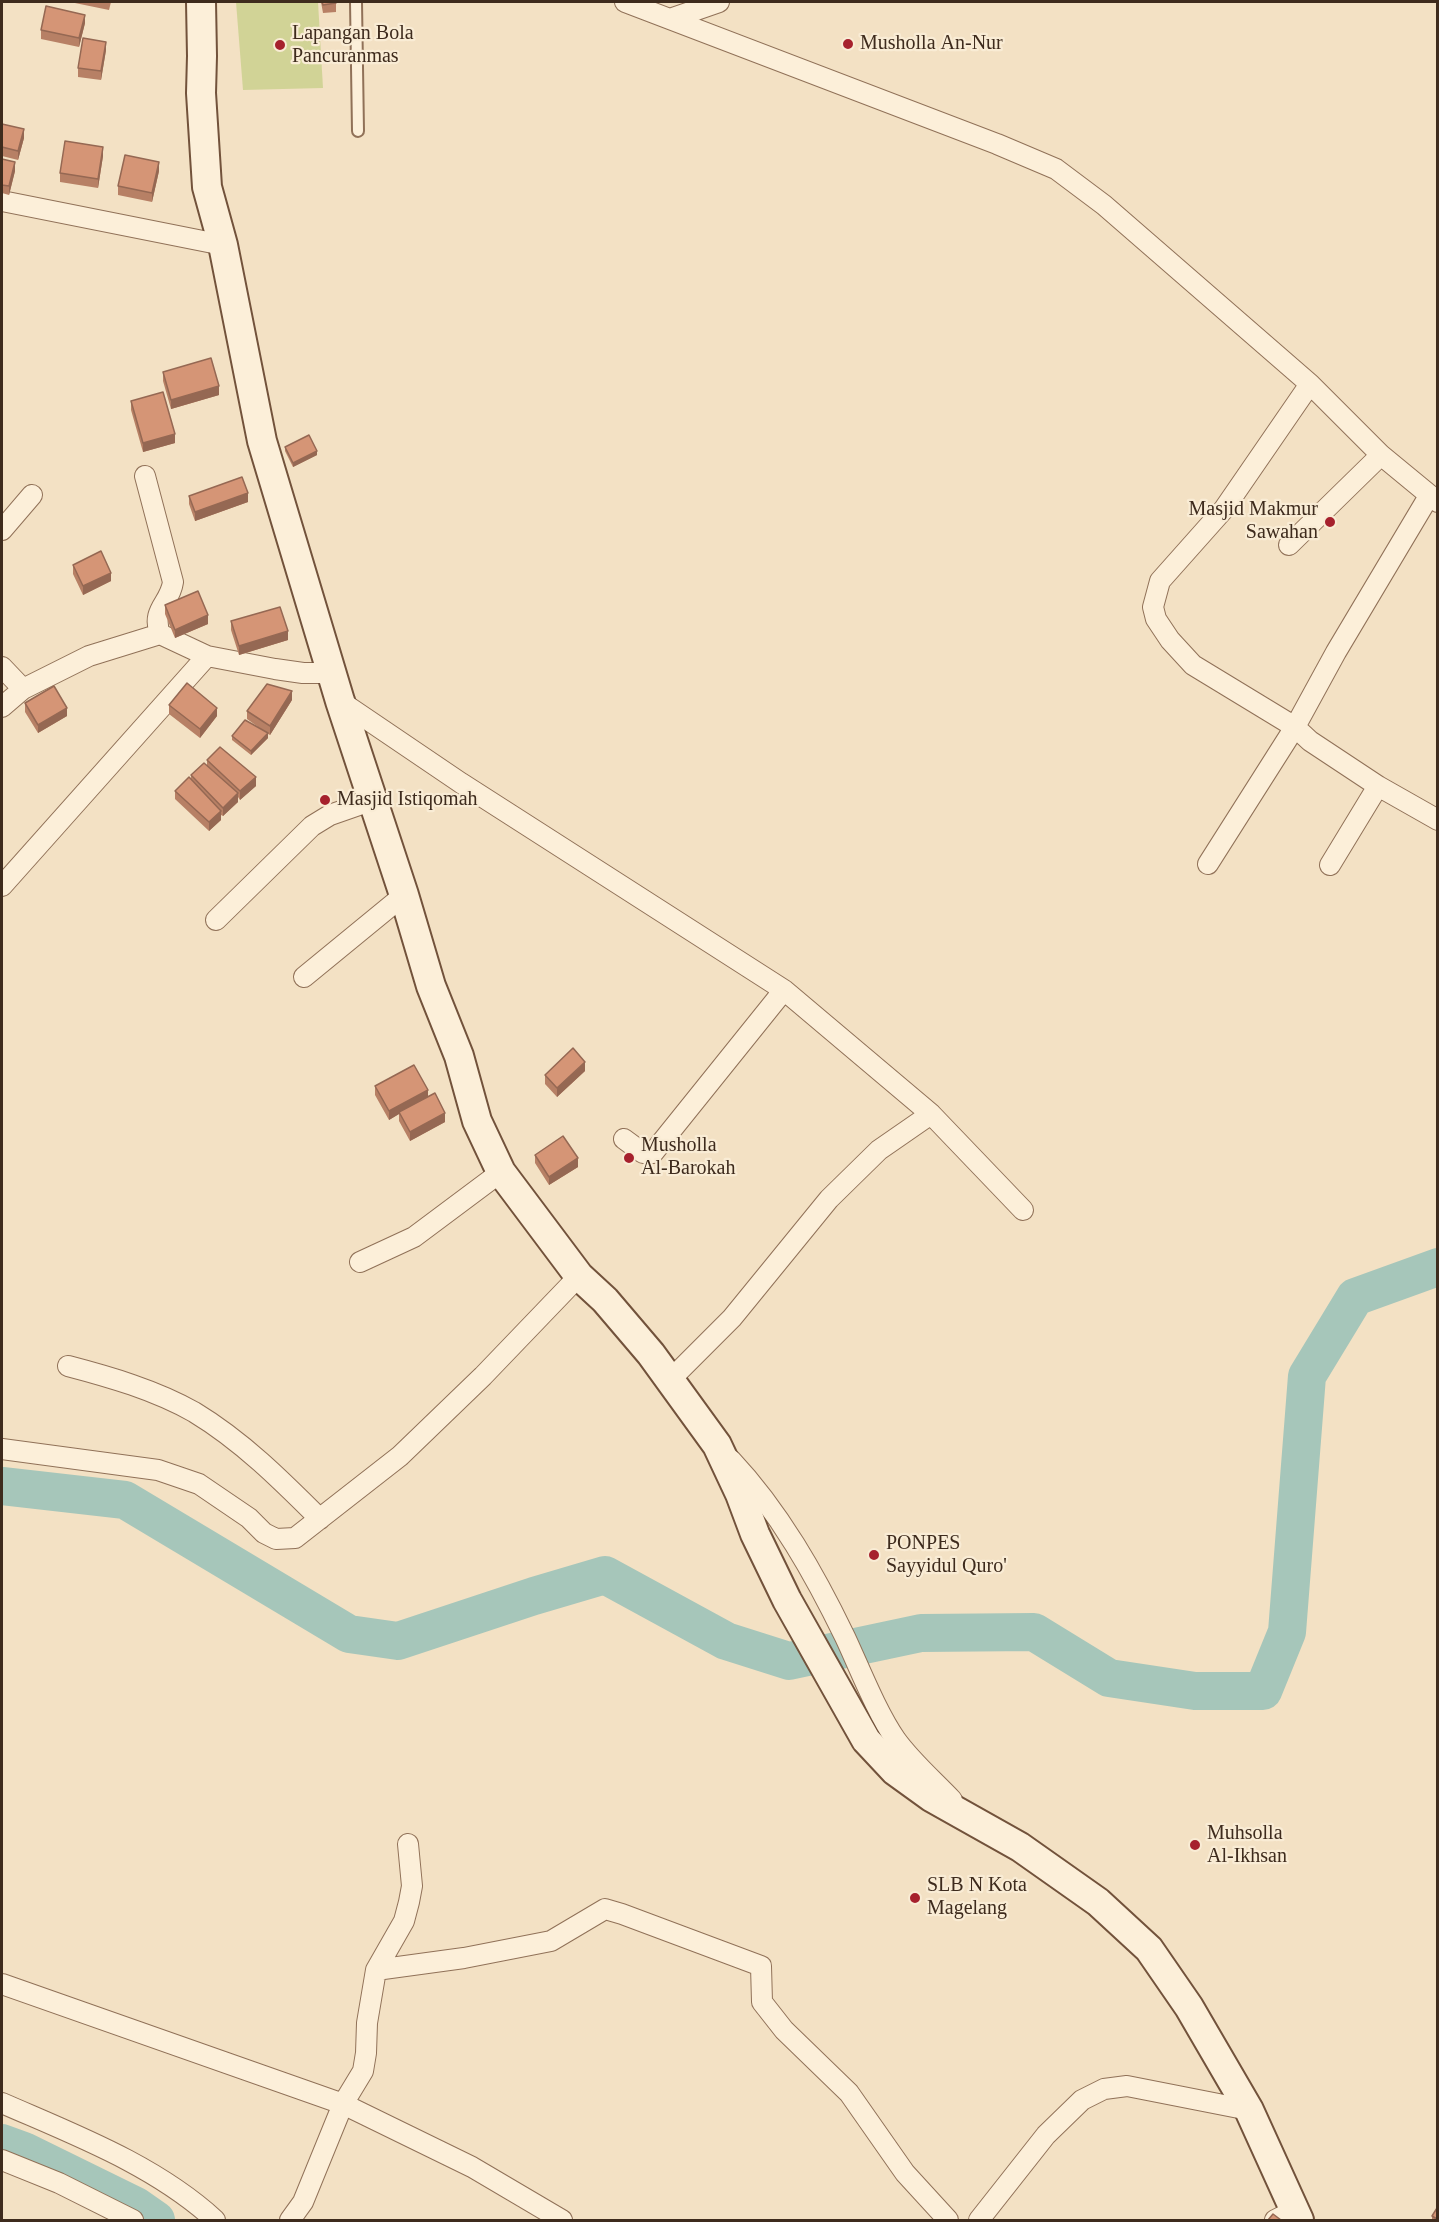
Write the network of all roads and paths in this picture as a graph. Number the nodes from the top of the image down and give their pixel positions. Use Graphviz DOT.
graph roads {
  1 [pos="201,2"];
  2 [pos="356,2"];
  3 [pos="625,2"];
  4 [pos="719,2"];
  5 [pos="670,19"];
  6 [pos="358,131"];
  7 [pos="2,201"];
  8 [pos="223,245"];
  9 [pos="1310,384"];
  10 [pos="1381,454"];
  11 [pos="145,476"];
  12 [pos="32,495"];
  13 [pos="1433,499"];
  14 [pos="2,530"];
  15 [pos="1289,545"];
  16 [pos="160,634"];
  17 [pos="207,656"];
  18 [pos="2,667"];
  19 [pos="332,673"];
  20 [pos="23,689"];
  21 [pos="340,701"];
  22 [pos="2,707"];
  23 [pos="1295,728"];
  24 [pos="1378,786"];
  25 [pos="373,800"];
  26 [pos="1437,820"];
  27 [pos="1208,864"];
  28 [pos="1330,865"];
  29 [pos="2,885"];
  30 [pos="404,895"];
  31 [pos="216,920"];
  32 [pos="304,977"];
  33 [pos="784,990"];
  34 [pos="931,1114"];
  35 [pos="624,1139"];
  36 [pos="501,1172"];
  37 [pos="1023,1210"];
  38 [pos="360,1262"];
  39 [pos="579,1276"];
  40 [pos="68,1366"];
  41 [pos="671,1380"];
  42 [pos="717,1445"];
  43 [pos="2,1449"];
  44 [pos="320,1519"];
  45 [pos="863,1706"];
  46 [pos="408,1844"];
  47 [pos="376,1970"];
  48 [pos="2,1984"];
  49 [pos="2,2103"];
  50 [pos="343,2104"];
  51 [pos="1249,2110"];
  52 [pos="2,2160"];
  53 [pos="121,2217"];
  54 [pos="1290,2217"];
  55 [pos="215,2220"];
  56 [pos="290,2220"];
  57 [pos="562,2220"];
  58 [pos="948,2220"];
  59 [pos="979,2220"];
  1 -- 8 [label="street"];
  2 -- 6 [label="lane"];
  3 -- 5 [label="street"];
  4 -- 5 [label="street"];
  5 -- 9 [label="street"];
  7 -- 8 [label="street"];
  8 -- 19 [label="street"];
  9 -- 10 [label="street"];
  9 -- 23 [label="street"];
  10 -- 13 [label="street"];
  10 -- 15 [label="street"];
  11 -- 16 [label="street"];
  12 -- 14 [label="street"];
  13 -- 23 [label="street"];
  16 -- 17 [label="street"];
  16 -- 20 [label="street"];
  17 -- 19 [label="street"];
  17 -- 29 [label="street"];
  18 -- 20 [label="street"];
  19 -- 21 [label="street"];
  20 -- 22 [label="street"];
  21 -- 25 [label="street"];
  21 -- 33 [label="street"];
  23 -- 24 [label="street"];
  23 -- 27 [label="street"];
  24 -- 26 [label="street"];
  24 -- 28 [label="street"];
  25 -- 30 [label="street"];
  25 -- 31 [label="street"];
  30 -- 32 [label="street"];
  30 -- 36 [label="street"];
  33 -- 34 [label="street"];
  33 -- 35 [label="street"];
  34 -- 37 [label="street"];
  34 -- 41 [label="street"];
  36 -- 38 [label="street"];
  36 -- 39 [label="street"];
  39 -- 41 [label="street"];
  39 -- 44 [label="street"];
  40 -- 44 [label="street"];
  41 -- 42 [label="street"];
  42 -- 45 [label="street"];
  42 -- 45 [label="street"];
  43 -- 44 [label="street"];
  45 -- 51 [label="street"];
  46 -- 47 [label="street"];
  47 -- 50 [label="street"];
  47 -- 58 [label="street"];
  48 -- 50 [label="street"];
  49 -- 55 [label="street"];
  50 -- 56 [label="street"];
  50 -- 57 [label="street"];
  51 -- 54 [label="street"];
  51 -- 59 [label="street"];
  52 -- 53 [label="street"];
}
